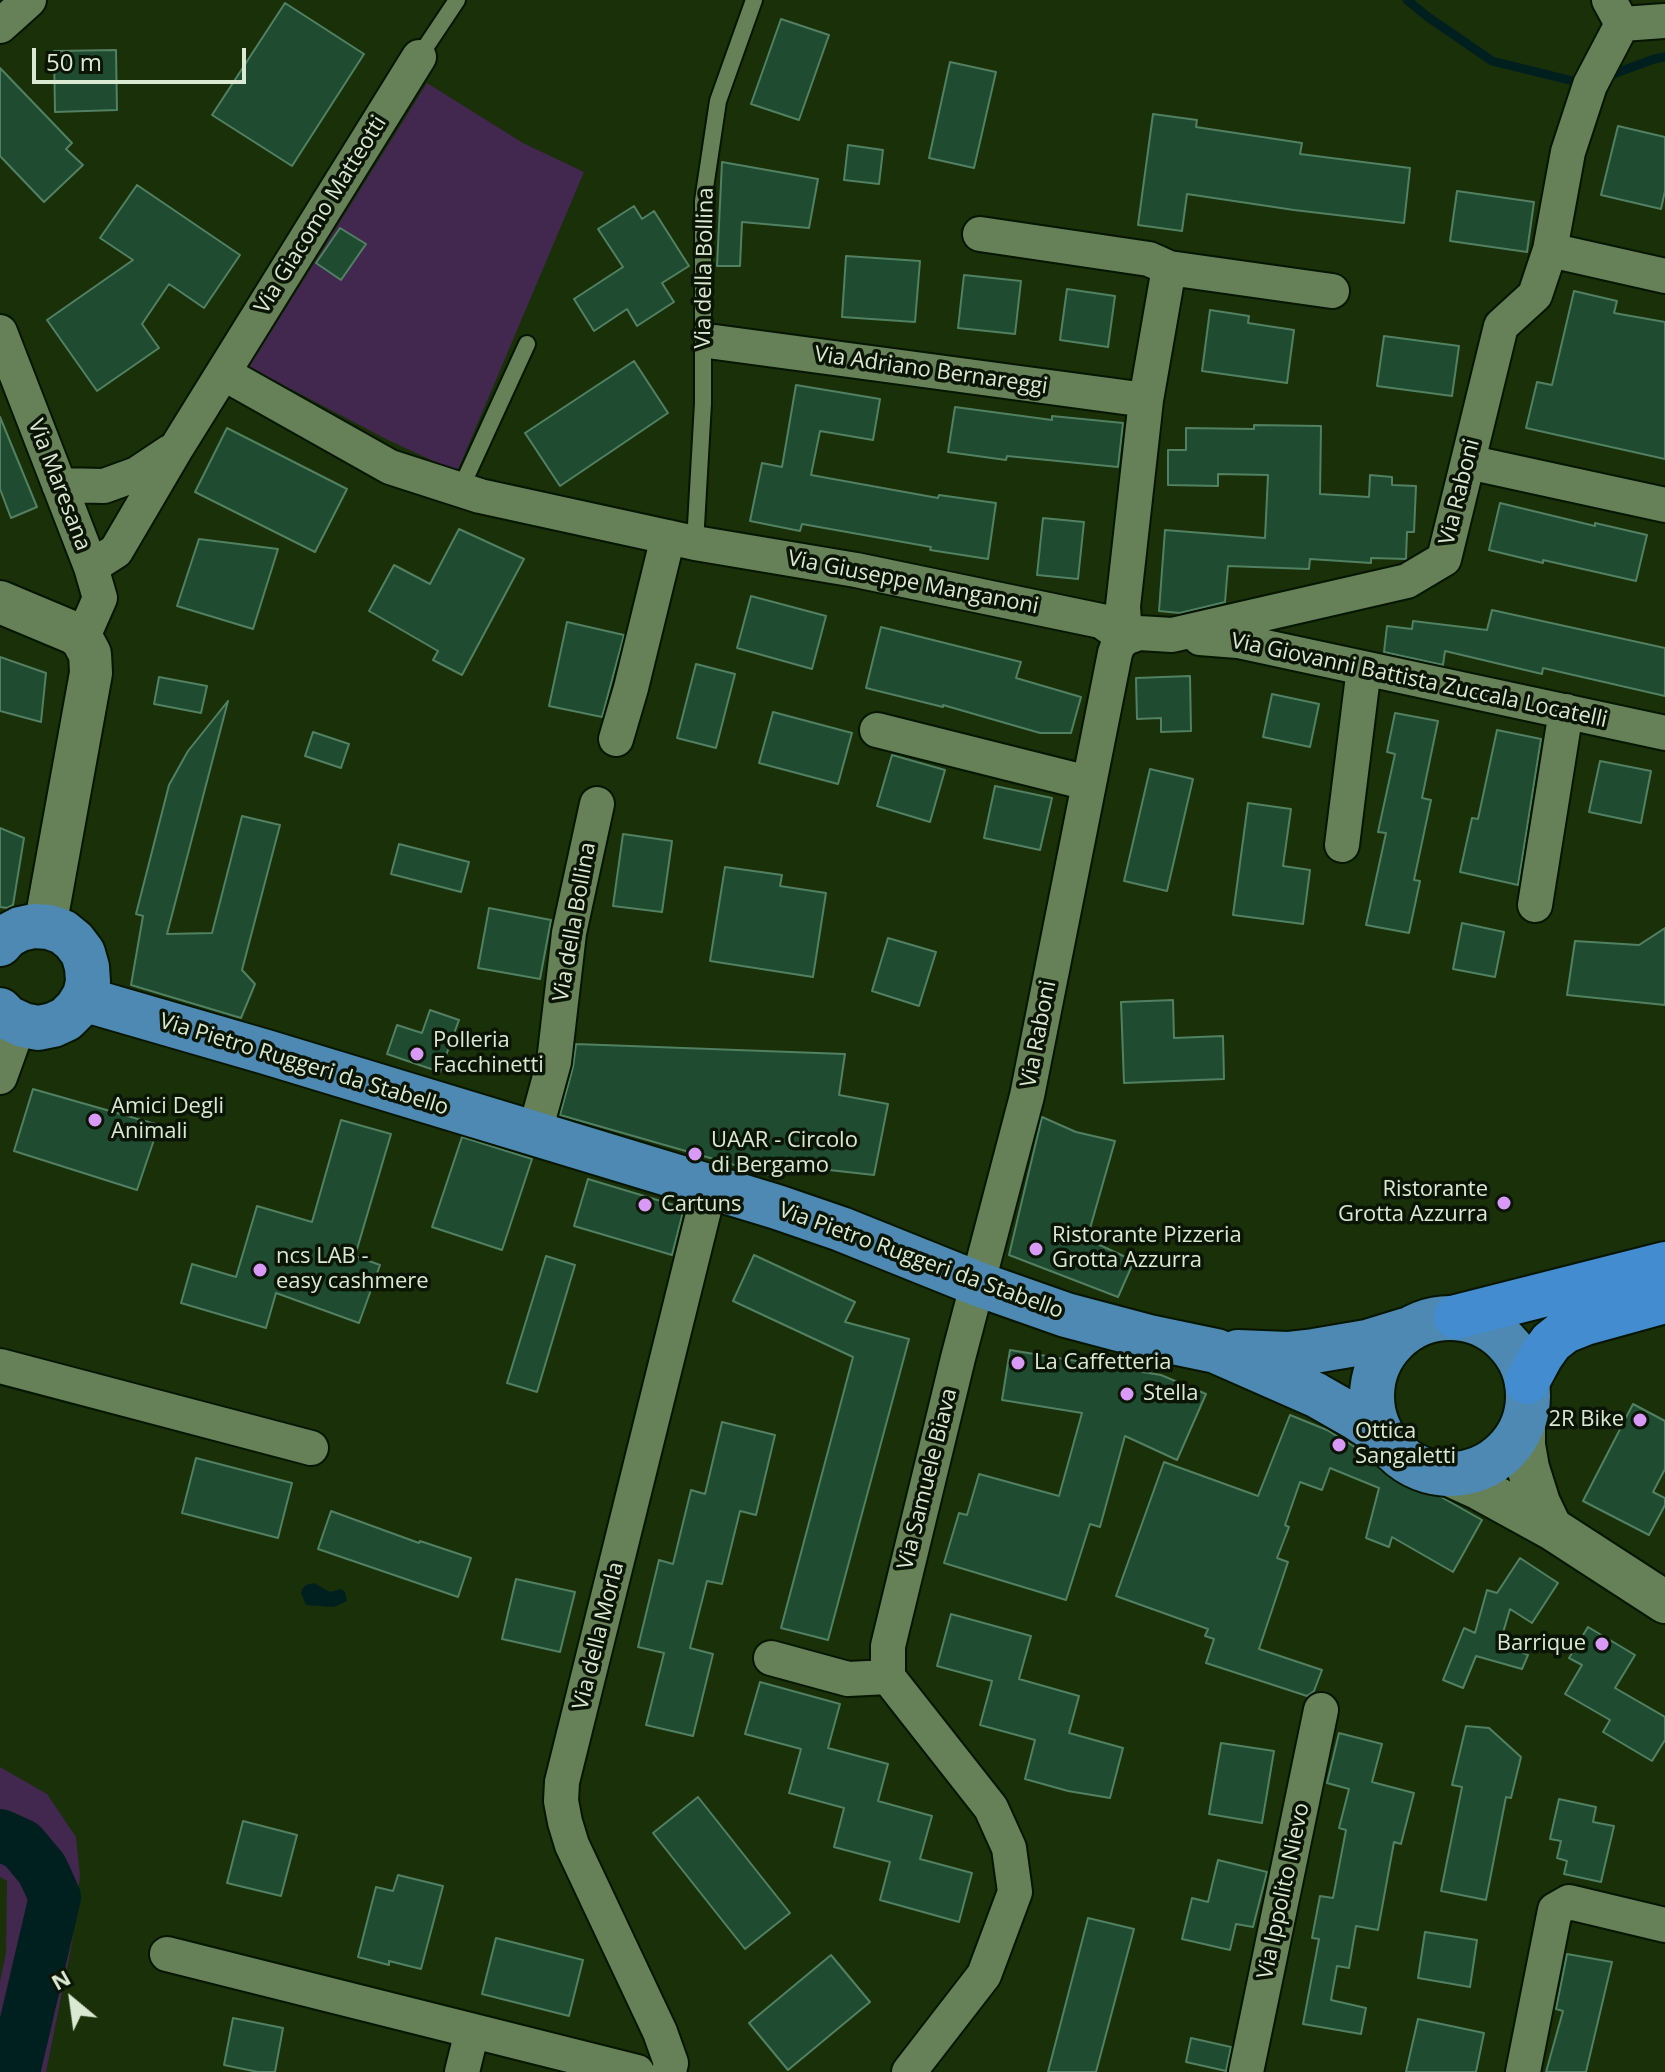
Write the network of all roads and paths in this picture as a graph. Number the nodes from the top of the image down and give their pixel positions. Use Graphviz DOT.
graph roads {
  1 [pos="29,0"];
  2 [pos="457,0"];
  3 [pos="754,0"];
  4 [pos="1616,12"];
  5 [pos="1665,21"];
  6 [pos="0,26"];
  7 [pos="419,57"];
  8 [pos="980,234"];
  9 [pos="1550,250"];
  10 [pos="1169,268"];
  11 [pos="1665,276"];
  12 [pos="1332,291"];
  13 [pos="0,332"];
  14 [pos="715,342"];
  15 [pos="527,344"];
  16 [pos="223,373"];
  17 [pos="1146,400"];
  18 [pos="177,447"];
  19 [pos="1468,462"];
  20 [pos="59,485"];
  21 [pos="104,486"];
  22 [pos="460,490"];
  23 [pos="1665,505"];
  24 [pos="72,517"];
  25 [pos="682,540"];
  26 [pos="91,567"];
  27 [pos="0,602"];
  28 [pos="1172,635"];
  29 [pos="1125,638"];
  30 [pos="82,639"];
  31 [pos="1364,668"];
  32 [pos="1566,711"];
  33 [pos="877,730"];
  34 [pos="1665,733"];
  35 [pos="616,739"];
  36 [pos="1088,783"];
  37 [pos="597,804"];
  38 [pos="1342,845"];
  39 [pos="1535,905"];
  40 [pos="45,927"];
  41 [pos="0,944"];
  42 [pos="83,999"];
  43 [pos="14,1017"];
  44 [pos="0,1077"];
  45 [pos="534,1135"];
  46 [pos="710,1186"];
  47 [pos="1665,1264"];
  48 [pos="978,1284"];
  49 [pos="1665,1301"];
  50 [pos="1456,1317"];
  51 [pos="1406,1330"];
  52 [pos="1216,1351"];
  53 [pos="0,1366"];
  54 [pos="1526,1401"];
  55 [pos="1378,1442"];
  56 [pos="311,1448"];
  57 [pos="1447,1474"];
  58 [pos="1551,1528"];
  59 [pos="1665,1602"];
  60 [pos="771,1658"];
  61 [pos="888,1677"];
  62 [pos="1321,1710"];
  63 [pos="1665,1925"];
  64 [pos="167,1954"];
  65 [pos="472,2031"];
  66 [pos="462,2072"];
  67 [pos="637,2072"];
  68 [pos="669,2072"];
  69 [pos="909,2072"];
  70 [pos="1246,2072"];
  71 [pos="1523,2072"];
  1 -- 6 [label="street"];
  2 -- 7 [label="lane"];
  3 -- 25 [label="lane, Via della Bollina"];
  4 -- 5 [label="street, Via Raboni"];
  4 -- 9 [label="street, Via Raboni"];
  7 -- 16 [label="street, Via Giacomo Matteotti"];
  8 -- 10 [label="street"];
  9 -- 11 [label="street"];
  9 -- 19 [label="street, Via Raboni"];
  10 -- 12 [label="street"];
  10 -- 17 [label="street"];
  13 -- 20 [label="street, Via Maresana"];
  14 -- 17 [label="street, Via Adriano Bernareggi"];
  15 -- 22 [label="lane"];
  16 -- 18 [label="street, Via Giacomo Matteotti"];
  16 -- 22 [label="street"];
  17 -- 29 [label="street"];
  18 -- 21 [label="street, Via Giacomo Matteotti"];
  18 -- 26 [label="street, Via Giacomo Matteotti"];
  19 -- 23 [label="street"];
  19 -- 28 [label="street, Via Raboni"];
  20 -- 21 [label="street, Via Giacomo Matteotti"];
  20 -- 24 [label="street, Via Maresana"];
  21 -- 24 [label="street, Via Giacomo Matteotti"];
  22 -- 25 [label="street"];
  24 -- 26 [label="street, Via Maresana"];
  25 -- 29 [label="street, Via Giuseppe Manganoni"];
  25 -- 35 [label="street, Via della Bollina"];
  26 -- 30 [label="street, Via Maresana"];
  27 -- 30 [label="street"];
  28 -- 29 [label="street, Via Raboni"];
  28 -- 31 [label="street, Via Giovanni Battista Zuccala Locatelli"];
  29 -- 36 [label="street, Via Raboni"];
  30 -- 40 [label="street"];
  31 -- 32 [label="street, Via Giovanni Battista Zuccala Locatelli"];
  31 -- 38 [label="street"];
  32 -- 34 [label="street, Via Giovanni Battista Zuccala Locatelli"];
  32 -- 39 [label="street"];
  33 -- 36 [label="street"];
  36 -- 48 [label="street, Via Raboni"];
  37 -- 45 [label="street, Via della Bollina"];
  40 -- 41 [label="main road"];
  40 -- 42 [label="main road"];
  42 -- 43 [label="main road"];
  42 -- 45 [label="main road, Via Pietro Ruggeri da Stabello"];
  43 -- 44 [label="street"];
  45 -- 46 [label="main road, Via Pietro Ruggeri da Stabello"];
  46 -- 48 [label="main road, Via Pietro Ruggeri da Stabello"];
  46 -- 68 [label="street, Via della Morla"];
  47 -- 50 [label="highway"];
  48 -- 52 [label="main road, Via Pietro Ruggeri da Stabello"];
  48 -- 61 [label="street, Via Samuele Biava"];
  49 -- 54 [label="highway"];
  50 -- 51 [label="main road"];
  50 -- 54 [label="main road"];
  51 -- 52 [label="main road"];
  51 -- 55 [label="main road, Via Pietro Ruggeri da Stabello"];
  52 -- 55 [label="main road, Via Pietro Ruggeri da Stabello"];
  53 -- 56 [label="street"];
  54 -- 57 [label="main road, Via Pietro Ruggeri da Stabello"];
  54 -- 58 [label="street"];
  55 -- 57 [label="main road, Via Pietro Ruggeri da Stabello"];
  57 -- 58 [label="street, Via Pietro Ruggeri da Stabello"];
  58 -- 59 [label="street, Via Pietro Ruggeri da Stabello"];
  60 -- 61 [label="street"];
  61 -- 69 [label="street"];
  62 -- 70 [label="street, Via Ippolito Nievo"];
  63 -- 71 [label="street"];
  64 -- 65 [label="street"];
  65 -- 66 [label="street"];
  65 -- 67 [label="street"];
}
